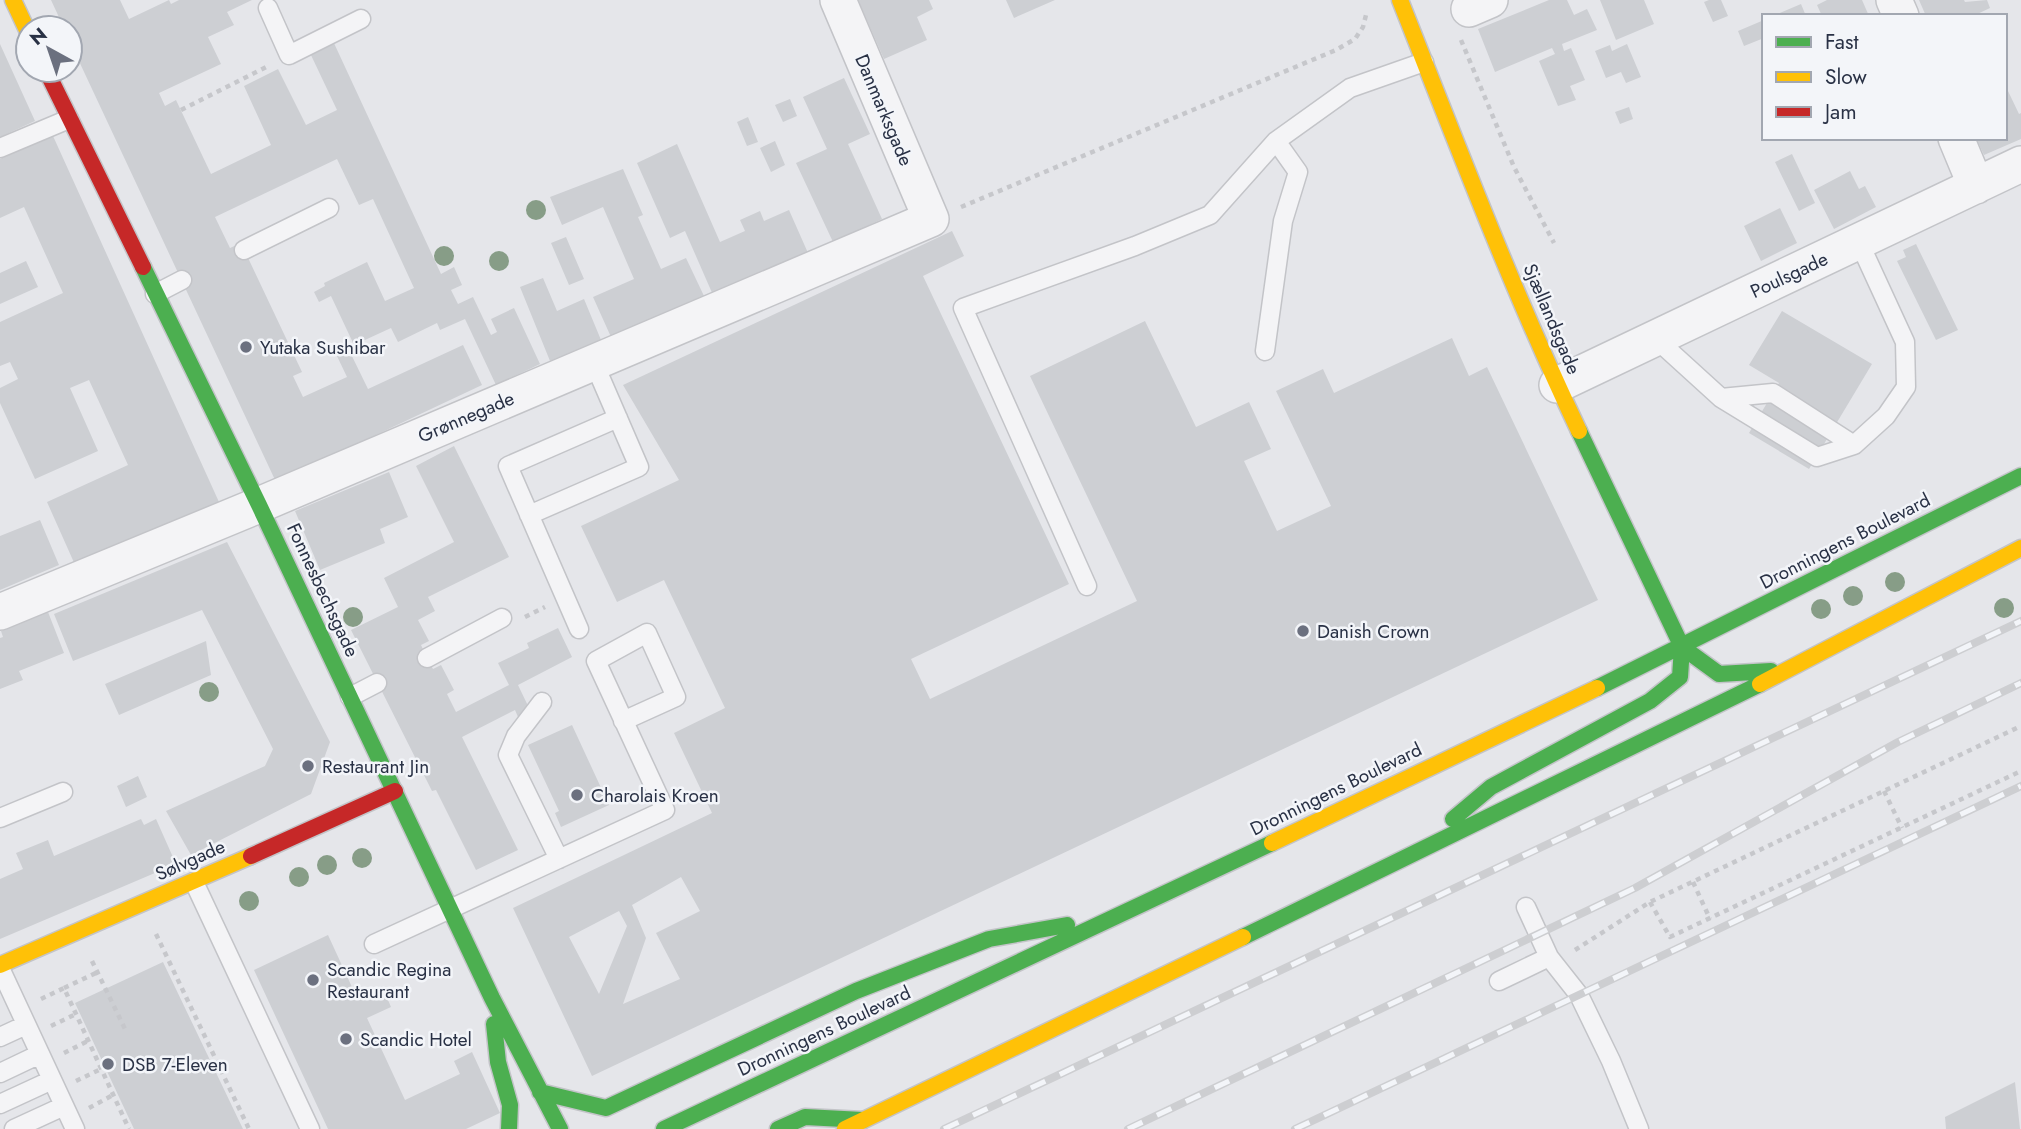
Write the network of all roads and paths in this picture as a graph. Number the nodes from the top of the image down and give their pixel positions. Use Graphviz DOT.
graph roads {
  1 [pos="838,0"];
  2 [pos="1400,0"];
  3 [pos="268,8"];
  4 [pos="1366,12"];
  5 [pos="1473,14"];
  6 [pos="361,19"];
  7 [pos="289,55"];
  8 [pos="1424,62"];
  9 [pos="53,84"];
  10 [pos="181,110"];
  11 [pos="69,119"];
  12 [pos="1956,140"];
  13 [pos="1276,141"];
  14 [pos="0,148"];
  15 [pos="2021,164"];
  16 [pos="1976,186"];
  17 [pos="329,208"];
  18 [pos="931,219"];
  19 [pos="1859,242"];
  20 [pos="1554,243"];
  21 [pos="244,250"];
  22 [pos="182,281"];
  23 [pos="155,293"];
  24 [pos="1656,338"];
  25 [pos="1265,351"];
  26 [pos="594,363"];
  27 [pos="1557,385"];
  28 [pos="1721,398"];
  29 [pos="618,418"];
  30 [pos="1854,445"];
  31 [pos="2021,476"];
  32 [pos="259,505"];
  33 [pos="529,515"];
  34 [pos="2021,548"];
  35 [pos="1087,586"];
  36 [pos="565,596"];
  37 [pos="0,612"];
  38 [pos="502,618"];
  39 [pos="579,629"];
  40 [pos="1682,647"];
  41 [pos="427,657"];
  42 [pos="1787,671"];
  43 [pos="377,683"];
  44 [pos="350,697"];
  45 [pos="542,702"];
  46 [pos="624,721"];
  47 [pos="2021,726"];
  48 [pos="2021,771"];
  49 [pos="396,791"];
  50 [pos="1884,791"];
  51 [pos="63,792"];
  52 [pos="0,818"];
  53 [pos="1902,828"];
  54 [pos="559,859"];
  55 [pos="1406,859"];
  56 [pos="194,882"];
  57 [pos="1692,882"];
  58 [pos="1650,902"];
  59 [pos="142,905"];
  60 [pos="1525,907"];
  61 [pos="450,909"];
  62 [pos="1121,915"];
  63 [pos="1710,919"];
  64 [pos="78,932"];
  65 [pos="374,944"];
  66 [pos="1552,960"];
  67 [pos="0,967"];
  68 [pos="97,972"];
  69 [pos="1499,981"];
  70 [pos="64,988"];
  71 [pos="492,998"];
  72 [pos="15,1011"];
  73 [pos="126,1031"];
  74 [pos="0,1037"];
  75 [pos="40,1054"];
  76 [pos="0,1073"];
  77 [pos="52,1080"];
  78 [pos="540,1092"];
  79 [pos="0,1104"];
  80 [pos="64,1106"];
  81 [pos="863,1121"];
  82 [pos="14,1129"];
  83 [pos="75,1129"];
  84 [pos="129,1129"];
  85 [pos="249,1129"];
  86 [pos="310,1129"];
  87 [pos="509,1129"];
  88 [pos="560,1129"];
  89 [pos="664,1129"];
  90 [pos="778,1129"];
  91 [pos="845,1129"];
  92 [pos="1639,1129"];
  1 -- 18 [label="street, Danmarksgade"];
  2 -- 8 [label="main road, Sjællandsgade"];
  3 -- 7 [label="lane"];
  4 -- 18 [label="path"];
  5 -- 20 [label="path"];
  6 -- 7 [label="lane"];
  7 -- 10 [label="path"];
  8 -- 13 [label="lane"];
  8 -- 27 [label="main road, Sjællandsgade"];
  9 -- 11 [label="main road, Fonnesbechsgade"];
  11 -- 14 [label="lane"];
  11 -- 23 [label="main road, Fonnesbechsgade"];
  12 -- 16 [label="street"];
  13 -- 25 [label="lane"];
  13 -- 35 [label="lane"];
  15 -- 16 [label="street, Poulsgade"];
  16 -- 19 [label="street, Poulsgade"];
  17 -- 21 [label="lane"];
  18 -- 26 [label="street, Grønnegade"];
  19 -- 24 [label="street, Poulsgade"];
  19 -- 30 [label="lane"];
  22 -- 23 [label="lane"];
  23 -- 32 [label="main road, Fonnesbechsgade"];
  24 -- 27 [label="street, Poulsgade"];
  24 -- 28 [label="lane"];
  26 -- 29 [label="lane"];
  26 -- 32 [label="street, Grønnegade"];
  27 -- 40 [label="main road, Sjællandsgade"];
  28 -- 30 [label="lane"];
  28 -- 30 [label="lane"];
  29 -- 33 [label="lane"];
  29 -- 33 [label="lane"];
  31 -- 40 [label="main road, Dronningens Boulevard"];
  32 -- 37 [label="street, Grønnegade"];
  32 -- 44 [label="main road, Fonnesbechsgade"];
  33 -- 36 [label="lane"];
  34 -- 42 [label="main road"];
  36 -- 38 [label="path"];
  36 -- 39 [label="lane"];
  38 -- 41 [label="lane"];
  40 -- 42 [label="main road"];
  40 -- 55 [label="main road"];
  40 -- 62 [label="main road, Dronningens Boulevard"];
  42 -- 55 [label="main road"];
  43 -- 44 [label="lane"];
  44 -- 49 [label="main road, Fonnesbechsgade"];
  45 -- 54 [label="lane"];
  46 -- 46 [label="lane"];
  46 -- 54 [label="lane"];
  47 -- 50 [label="path"];
  48 -- 53 [label="path"];
  49 -- 56 [label="main road, Sølvgade"];
  49 -- 61 [label="main road, Fonnesbechsgade"];
  50 -- 53 [label="path"];
  50 -- 57 [label="path"];
  51 -- 52 [label="lane"];
  53 -- 63 [label="path"];
  54 -- 61 [label="lane"];
  55 -- 81 [label="main road"];
  56 -- 59 [label="main road, Sølvgade"];
  56 -- 86 [label="lane"];
  57 -- 58 [label="path"];
  57 -- 63 [label="path"];
  58 -- 63 [label="path"];
  58 -- 66 [label="path"];
  59 -- 64 [label="main road, Sølvgade"];
  59 -- 85 [label="path"];
  60 -- 66 [label="lane"];
  61 -- 65 [label="lane"];
  61 -- 71 [label="main road, Fonnesbechsgade"];
  62 -- 78 [label="main road"];
  62 -- 89 [label="main road, Dronningens Boulevard"];
  64 -- 67 [label="main road, Sølvgade"];
  64 -- 68 [label="path"];
  66 -- 69 [label="lane"];
  66 -- 92 [label="lane"];
  67 -- 72 [label="lane"];
  68 -- 70 [label="path"];
  68 -- 73 [label="path"];
  70 -- 72 [label="path"];
  70 -- 84 [label="path"];
  71 -- 78 [label="main road, Fonnesbechsgade"];
  71 -- 87 [label="main road"];
  72 -- 74 [label="lane"];
  72 -- 75 [label="lane"];
  75 -- 76 [label="lane"];
  75 -- 77 [label="lane"];
  77 -- 79 [label="lane"];
  77 -- 80 [label="lane"];
  78 -- 88 [label="main road, Fonnesbechsgade"];
  80 -- 82 [label="lane"];
  80 -- 83 [label="lane"];
  81 -- 90 [label="main road"];
  81 -- 91 [label="main road"];
}
